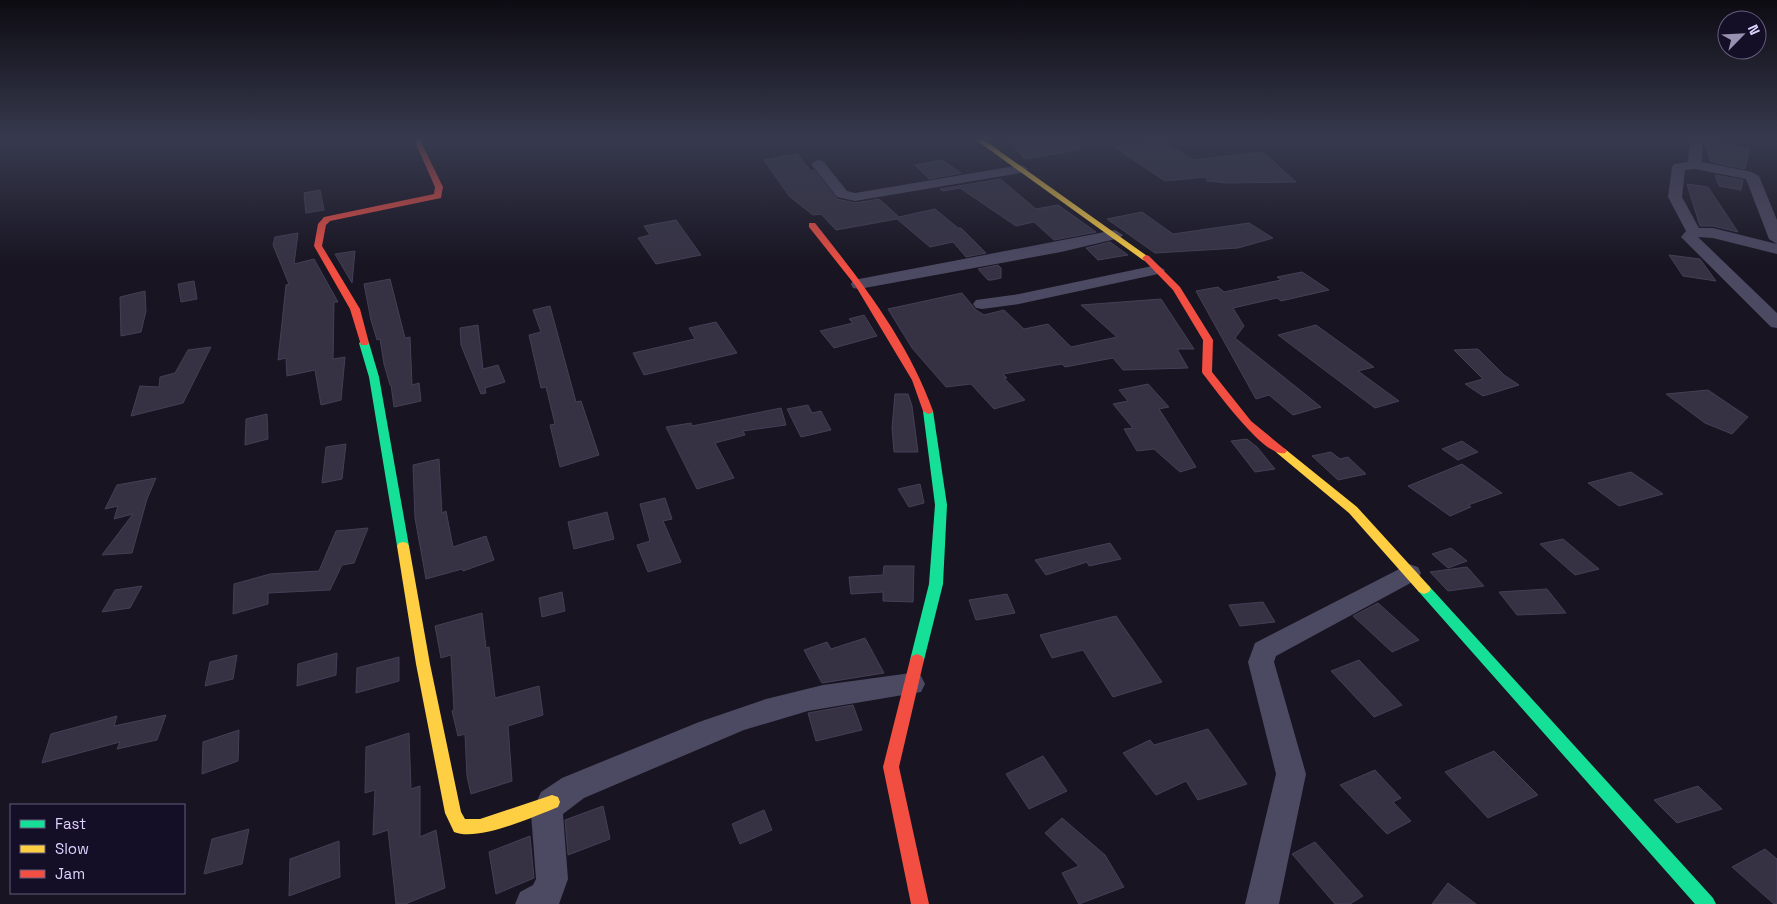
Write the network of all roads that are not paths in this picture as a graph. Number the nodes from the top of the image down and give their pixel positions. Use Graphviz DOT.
graph roads {
  1 [pos="437,182"];
  2 [pos="833,182"];
  3 [pos="942,182"];
  4 [pos="1039,182"];
  5 [pos="1677,182"];
  6 [pos="1754,182"];
  7 [pos="812,225"];
  8 [pos="1694,232"];
  9 [pos="1115,235"];
  10 [pos="1777,239"];
  11 [pos="1777,249"];
  12 [pos="1157,270"];
  13 [pos="859,284"];
  14 [pos="982,304"];
  15 [pos="1777,323"];
  16 [pos="1409,574"];
  17 [pos="911,684"];
  18 [pos="552,802"];
  19 [pos="532,904"];
  20 [pos="920,904"];
  21 [pos="1262,904"];
  22 [pos="1707,904"];
  1 -- 18 [label="street"];
  2 -- 3 [label="street"];
  4 -- 9 [label="street"];
  5 -- 8 [label="street"];
  6 -- 10 [label="street"];
  7 -- 13 [label="street"];
  8 -- 11 [label="street"];
  8 -- 15 [label="street"];
  9 -- 12 [label="street"];
  9 -- 13 [label="street"];
  12 -- 14 [label="street"];
  12 -- 16 [label="street"];
  13 -- 17 [label="street"];
  16 -- 21 [label="street"];
  16 -- 22 [label="street"];
  17 -- 18 [label="street"];
  17 -- 20 [label="street"];
  18 -- 19 [label="street"];
}
